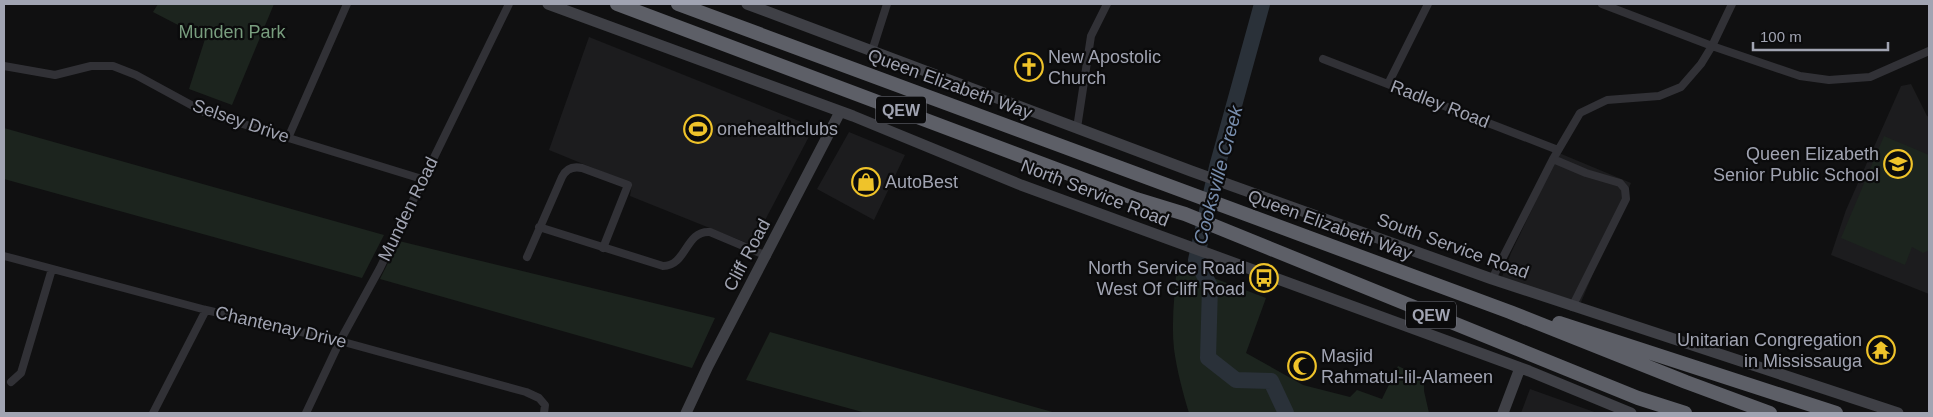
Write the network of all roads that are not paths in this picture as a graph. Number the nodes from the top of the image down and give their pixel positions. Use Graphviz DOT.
graph roads {
  1 [pos="347,4"];
  2 [pos="509,4"];
  3 [pos="548,4"];
  4 [pos="617,4"];
  5 [pos="678,4"];
  6 [pos="747,4"];
  7 [pos="887,4"];
  8 [pos="1107,4"];
  9 [pos="1428,4"];
  10 [pos="1602,4"];
  11 [pos="1732,4"];
  12 [pos="1712,46"];
  13 [pos="872,51"];
  14 [pos="1929,51"];
  15 [pos="1323,59"];
  16 [pos="4,66"];
  17 [pos="1388,84"];
  18 [pos="840,112"];
  19 [pos="1077,128"];
  20 [pos="288,138"];
  21 [pos="1558,150"];
  22 [pos="1553,159"];
  23 [pos="422,179"];
  24 [pos="539,227"];
  25 [pos="603,248"];
  26 [pos="4,256"];
  27 [pos="767,256"];
  28 [pos="527,257"];
  29 [pos="52,268"];
  30 [pos="1492,280"];
  31 [pos="1572,307"];
  32 [pos="206,310"];
  33 [pos="1510,312"];
  34 [pos="340,341"];
  35 [pos="1520,368"];
  36 [pos="11,382"];
  37 [pos="1638,398"];
  38 [pos="153,413"];
  39 [pos="306,413"];
  40 [pos="544,413"];
  41 [pos="686,413"];
  42 [pos="1503,413"];
  43 [pos="1630,413"];
  44 [pos="1670,413"];
  45 [pos="1685,413"];
  46 [pos="1770,413"];
  47 [pos="1836,413"];
  48 [pos="1898,413"];
  1 -- 20 [label="street"];
  2 -- 23 [label="street, Munden Road"];
  3 -- 18 [label="street, North Service Road"];
  4 -- 37 [label="highway, QEW"];
  5 -- 33 [label="highway, Queen Elizabeth Way / QEW"];
  6 -- 13 [label="street, South Service Road"];
  7 -- 13 [label="street"];
  8 -- 19 [label="street"];
  9 -- 17 [label="street"];
  10 -- 12 [label="street"];
  11 -- 12 [label="street"];
  12 -- 14 [label="street"];
  12 -- 21 [label="street"];
  13 -- 19 [label="street, South Service Road"];
  15 -- 17 [label="street, Radley Road"];
  16 -- 20 [label="street, Selsey Drive"];
  17 -- 21 [label="street, Radley Road"];
  18 -- 27 [label="street, Cliff Road"];
  18 -- 35 [label="street, North Service Road"];
  19 -- 30 [label="street, South Service Road"];
  20 -- 23 [label="street, Selsey Drive"];
  21 -- 22 [label="street"];
  22 -- 30 [label="street"];
  22 -- 31 [label="street"];
  23 -- 34 [label="street, Munden Road"];
  24 -- 25 [label="street"];
  24 -- 25 [label="street"];
  24 -- 28 [label="street"];
  25 -- 27 [label="street"];
  26 -- 29 [label="street, Chantenay Drive"];
  27 -- 41 [label="street, Cliff Road"];
  29 -- 32 [label="street, Chantenay Drive"];
  29 -- 36 [label="street"];
  30 -- 31 [label="street, South Service Road"];
  31 -- 48 [label="street, South Service Road"];
  32 -- 34 [label="street, Chantenay Drive"];
  32 -- 38 [label="street"];
  33 -- 46 [label="highway, Queen Elizabeth Way / QEW"];
  33 -- 47 [label="highway"];
  34 -- 39 [label="street, Munden Road"];
  34 -- 40 [label="street, Chantenay Drive"];
  35 -- 42 [label="street"];
  35 -- 43 [label="street, North Service Road"];
  37 -- 44 [label="highway"];
  37 -- 45 [label="highway, QEW"];
}
